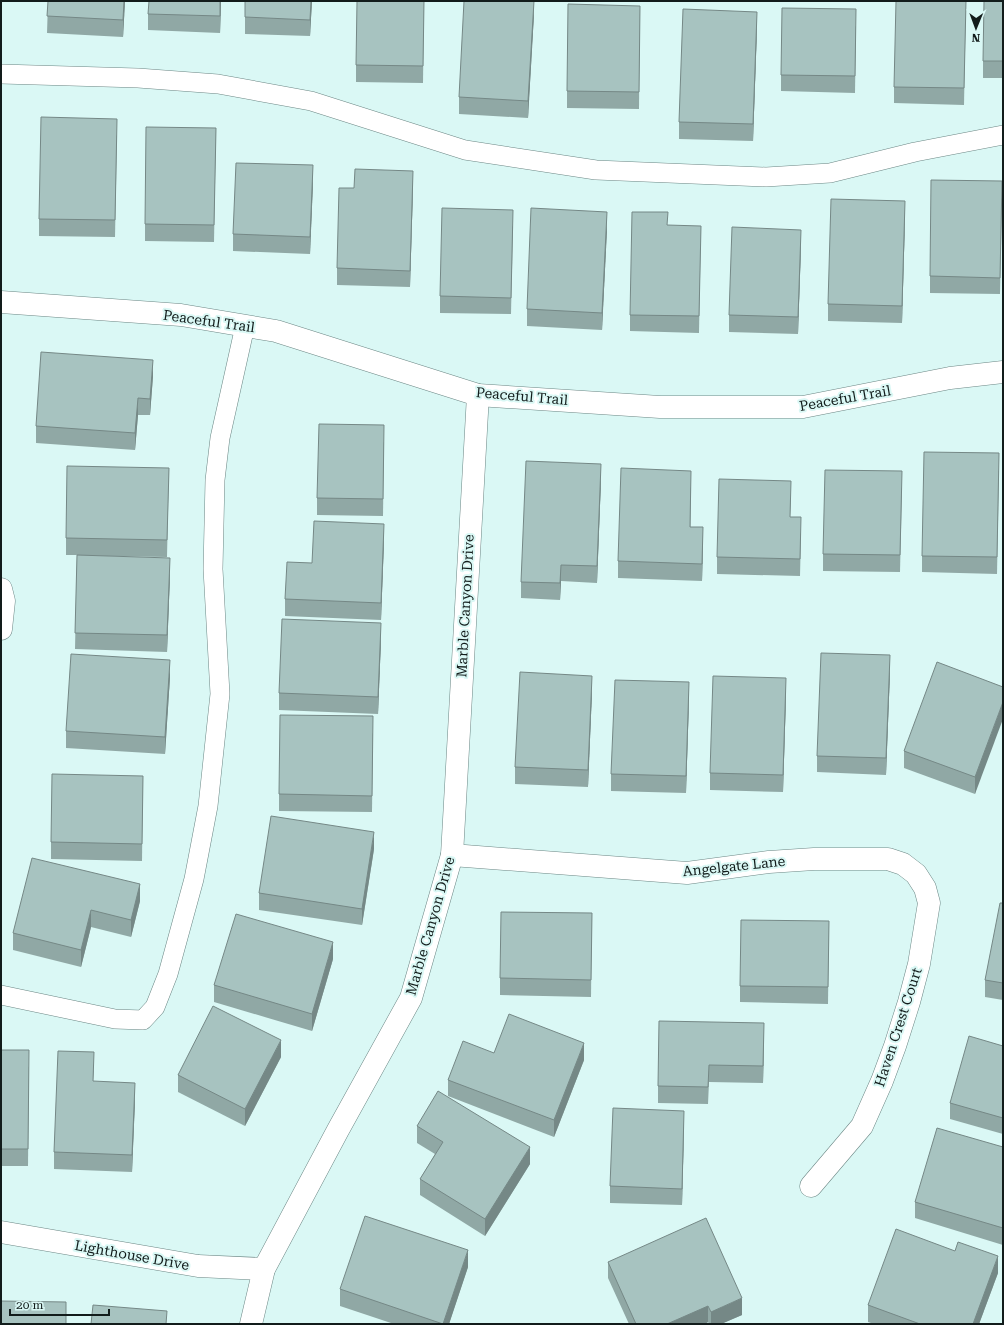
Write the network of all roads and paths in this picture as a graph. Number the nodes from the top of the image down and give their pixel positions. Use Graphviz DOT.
graph roads {
  1 [pos="1,74"];
  2 [pos="1003,135"];
  3 [pos="1,302"];
  4 [pos="245,326"];
  5 [pos="1003,372"];
  6 [pos="478,395"];
  7 [pos="1,589"];
  8 [pos="1,629"];
  9 [pos="452,855"];
  10 [pos="916,874"];
  11 [pos="1,996"];
  12 [pos="811,1186"];
  13 [pos="1,1232"];
  14 [pos="264,1269"];
  15 [pos="251,1324"];
  1 -- 2 [label="lane"];
  3 -- 4 [label="street, Peaceful Trail"];
  4 -- 6 [label="street, Peaceful Trail"];
  4 -- 11 [label="lane"];
  5 -- 6 [label="street, Peaceful Trail"];
  6 -- 9 [label="street, Marble Canyon Drive"];
  7 -- 8 [label="street"];
  9 -- 10 [label="street, Angelgate Lane"];
  9 -- 14 [label="street, Marble Canyon Drive"];
  10 -- 12 [label="street, Haven Crest Court"];
  13 -- 14 [label="street, Lighthouse Drive"];
  14 -- 15 [label="street, Marble Canyon Drive"];
}
